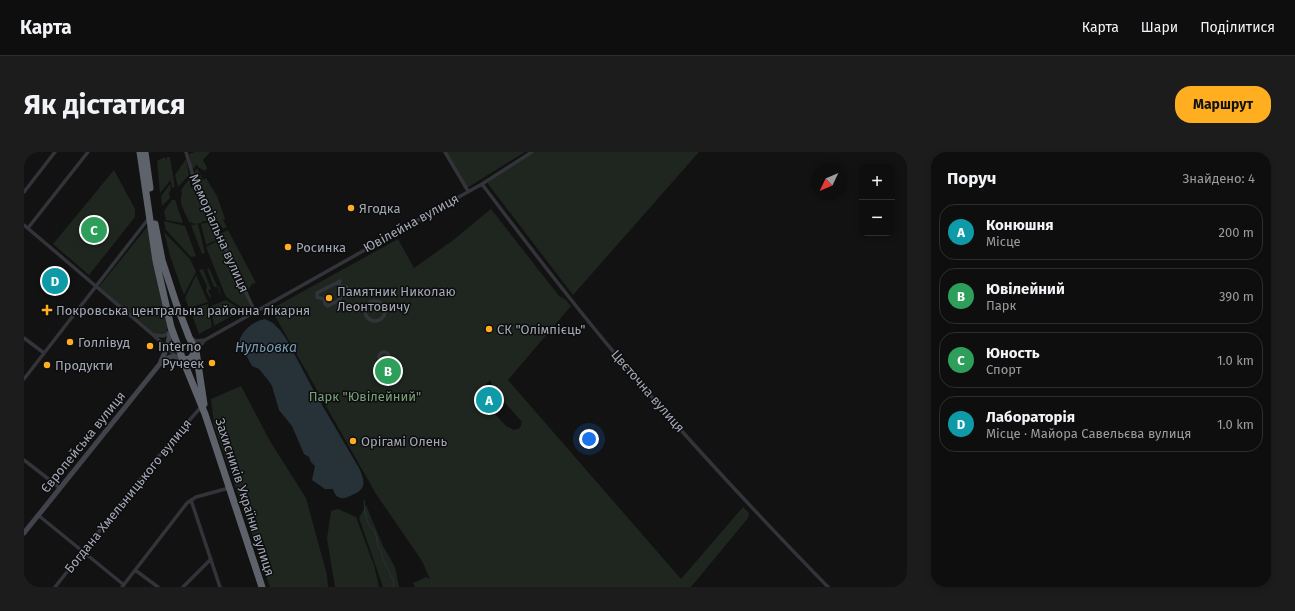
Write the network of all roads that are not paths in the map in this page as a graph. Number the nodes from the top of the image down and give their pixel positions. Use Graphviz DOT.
graph roads {
  1 [pos="55,152"];
  2 [pos="88,152"];
  3 [pos="140,152"];
  4 [pos="145,152"];
  5 [pos="186,152"];
  6 [pos="445,152"];
  7 [pos="532,152"];
  8 [pos="482,184"];
  9 [pos="468,191"];
  10 [pos="24,192"];
  11 [pos="150,218"];
  12 [pos="24,225"];
  13 [pos="28,228"];
  14 [pos="96,286"];
  15 [pos="348,291"];
  16 [pos="255,312"];
  17 [pos="370,321"];
  18 [pos="185,325"];
  19 [pos="171,328"];
  20 [pos="152,334"];
  21 [pos="189,337"];
  22 [pos="24,338"];
  23 [pos="205,340"];
  24 [pos="167,348"];
  25 [pos="196,351"];
  26 [pos="44,353"];
  27 [pos="179,359"];
  28 [pos="159,365"];
  29 [pos="24,379"];
  30 [pos="202,406"];
  31 [pos="205,414"];
  32 [pos="24,460"];
  33 [pos="60,488"];
  34 [pos="229,488"];
  35 [pos="191,500"];
  36 [pos="38,515"];
  37 [pos="24,533"];
  38 [pos="83,552"];
  39 [pos="210,559"];
  40 [pos="136,570"];
  41 [pos="123,586"];
  42 [pos="56,587"];
  43 [pos="158,587"];
  44 [pos="184,587"];
  45 [pos="220,587"];
  46 [pos="262,587"];
  47 [pos="828,587"];
  1 -- 10 [label="street"];
  2 -- 13 [label="street"];
  3 -- 11 [label="highway"];
  4 -- 18 [label="highway"];
  5 -- 16 [label="street, Меморіальна вулиця"];
  6 -- 9 [label="street"];
  7 -- 8 [label="street, Ювілейна вулиця"];
  8 -- 9 [label="street, Ювілейна вулиця"];
  8 -- 47 [label="street, Цвєточна вулиця"];
  9 -- 16 [label="street, Ювілейна вулиця"];
  11 -- 14 [label="street"];
  11 -- 19 [label="highway"];
  12 -- 13 [label="street"];
  13 -- 14 [label="street"];
  14 -- 20 [label="street"];
  14 -- 26 [label="street"];
  15 -- 15 [label="street"];
  16 -- 23 [label="street, Ювілейна вулиця"];
  17 -- 17 [label="street"];
  18 -- 19 [label="highway"];
  18 -- 21 [label="highway, Захисників України вулиця"];
  19 -- 20 [label="street"];
  19 -- 24 [label="street, Європейська вулиця"];
  19 -- 27 [label="highway, Захисників України вулиця"];
  20 -- 24 [label="street"];
  21 -- 23 [label="street"];
  21 -- 25 [label="highway, Захисників України вулиця"];
  22 -- 26 [label="street"];
  23 -- 25 [label="street, Ювілейна вулиця"];
  24 -- 27 [label="street"];
  24 -- 28 [label="street, Європейська вулиця"];
  25 -- 27 [label="highway"];
  25 -- 31 [label="highway, Захисників України вулиця"];
  26 -- 29 [label="street"];
  27 -- 28 [label="street, Європейська вулиця"];
  27 -- 30 [label="highway, Захисників України вулиця"];
  28 -- 33 [label="street, Європейська вулиця"];
  30 -- 31 [label="highway, Захисників України вулиця"];
  30 -- 38 [label="street, Богдана Хмельницького вулиця"];
  31 -- 34 [label="highway, Захисників України вулиця"];
  32 -- 33 [label="street"];
  33 -- 36 [label="street, Європейська вулиця"];
  34 -- 35 [label="street"];
  34 -- 46 [label="highway, Захисників України вулиця"];
  35 -- 39 [label="street"];
  35 -- 40 [label="street"];
  36 -- 37 [label="street, Європейська вулиця"];
  36 -- 38 [label="street"];
  38 -- 41 [label="street"];
  38 -- 42 [label="street, Богдана Хмельницького вулиця"];
  39 -- 44 [label="street"];
  39 -- 45 [label="street"];
  40 -- 41 [label="street"];
  40 -- 43 [label="street"];
}
